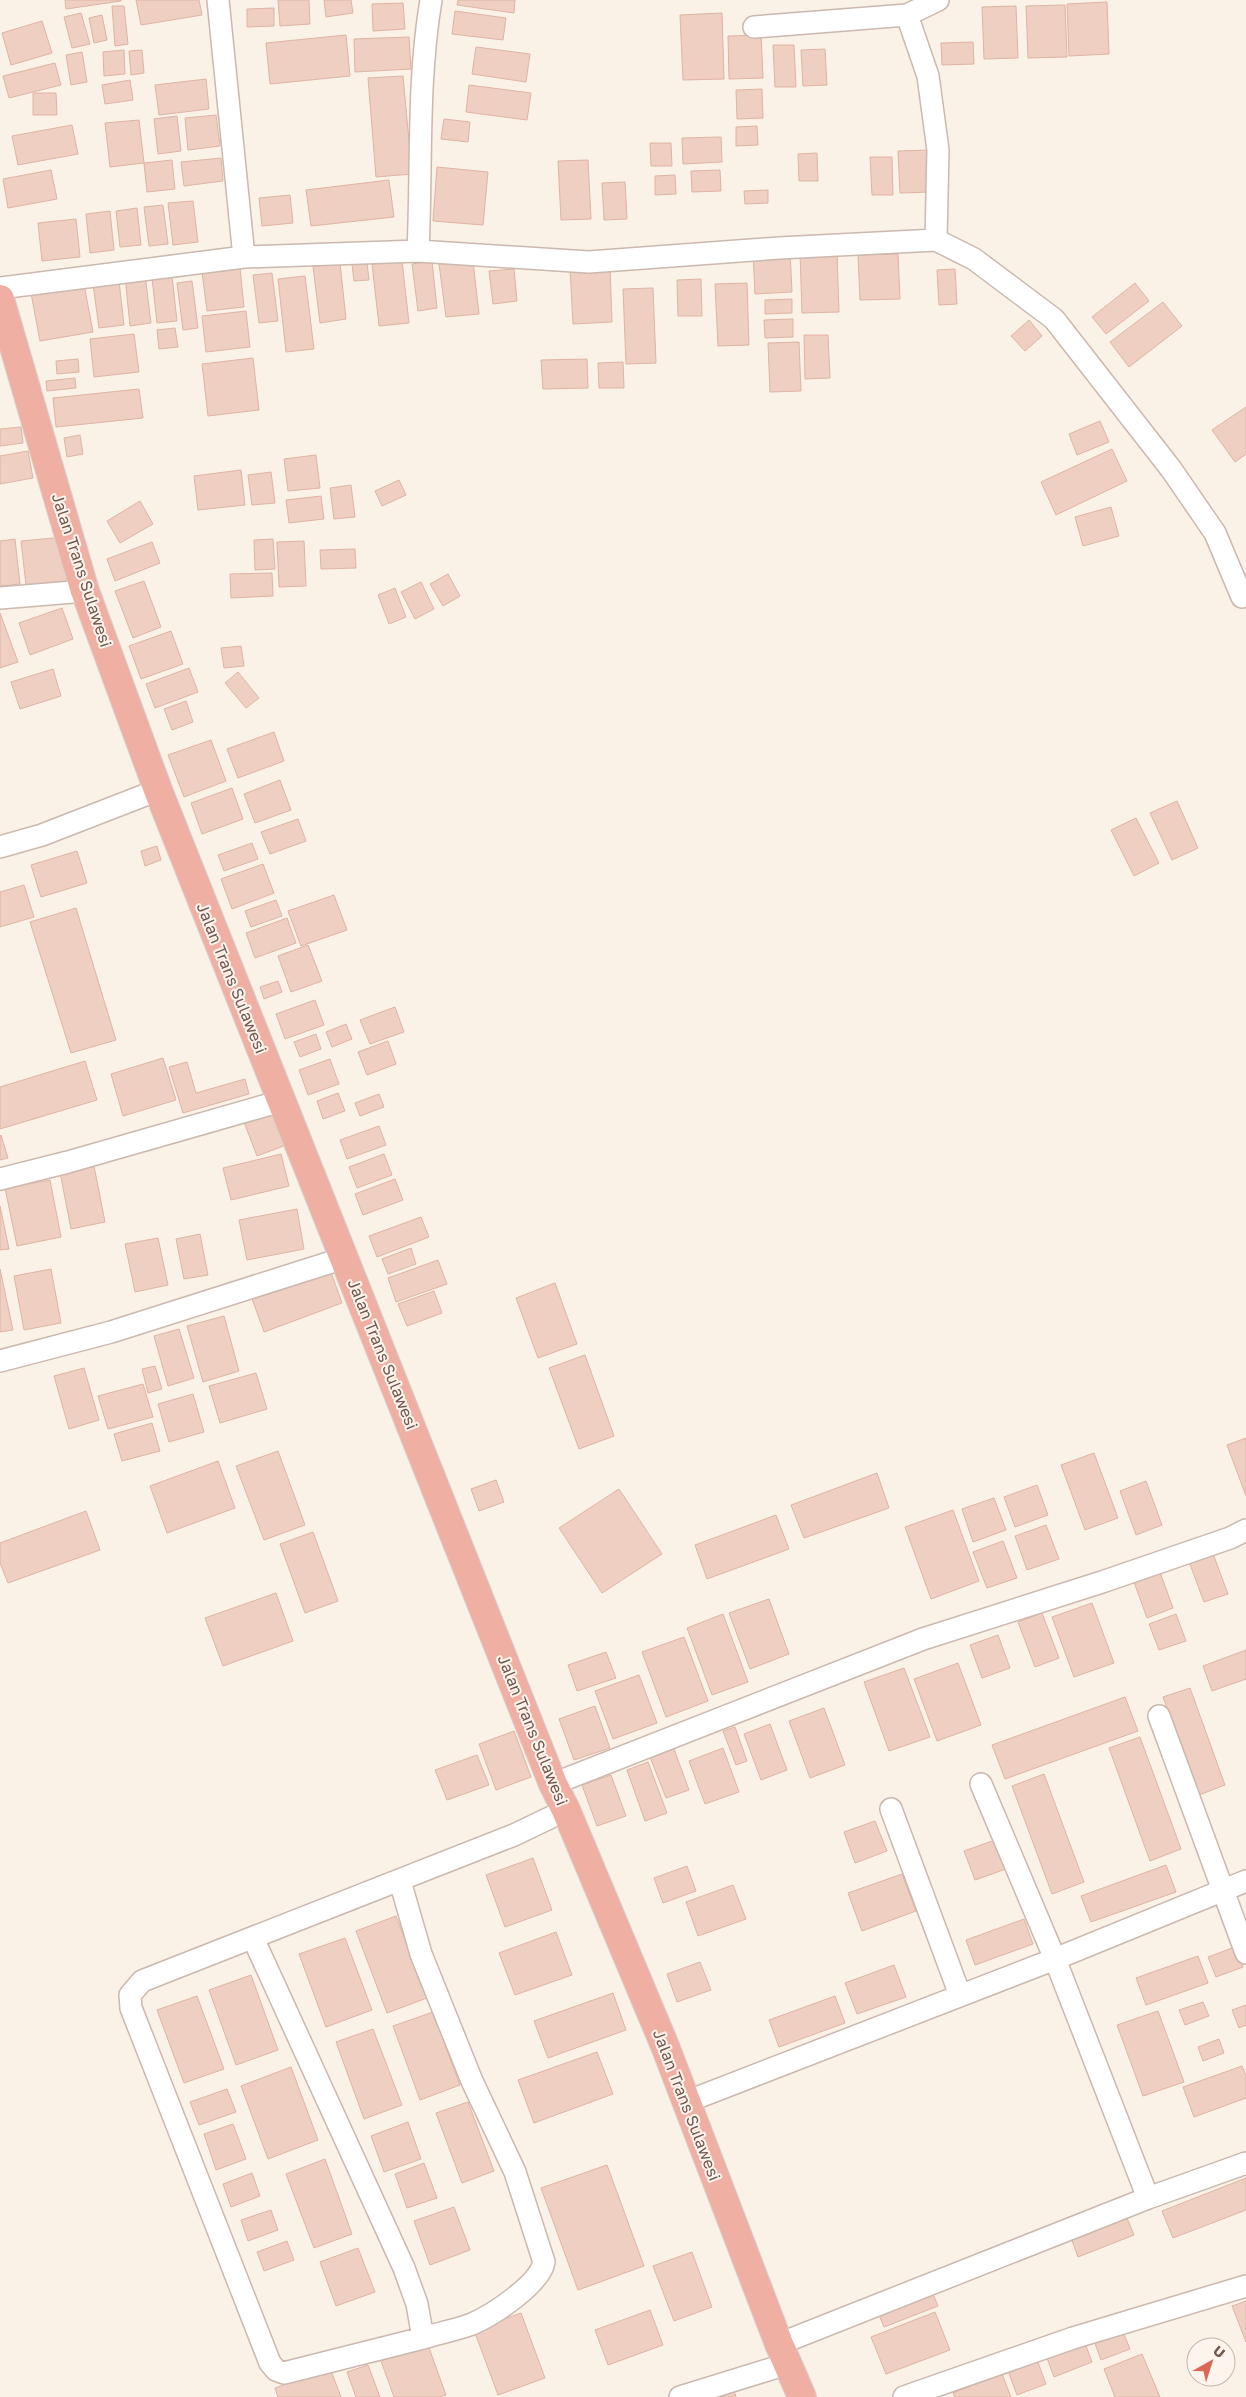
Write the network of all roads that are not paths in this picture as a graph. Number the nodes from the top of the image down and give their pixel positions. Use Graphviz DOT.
graph roads {
  1 [pos="218,0"];
  2 [pos="431,0"];
  3 [pos="938,0"];
  4 [pos="907,15"];
  5 [pos="754,27"];
  6 [pos="936,240"];
  7 [pos="418,251"];
  8 [pos="244,256"];
  9 [pos="0,288"];
  10 [pos="0,299"];
  11 [pos="85,590"];
  12 [pos="1242,597"];
  13 [pos="0,598"];
  14 [pos="158,790"];
  15 [pos="0,847"];
  16 [pos="281,1101"];
  17 [pos="0,1178"];
  18 [pos="344,1258"];
  19 [pos="0,1362"];
  20 [pos="1246,1530"];
  21 [pos="1159,1716"];
  22 [pos="553,1784"];
  23 [pos="981,1784"];
  24 [pos="891,1809"];
  25 [pos="566,1810"];
  26 [pos="400,1881"];
  27 [pos="1246,1881"];
  28 [pos="1223,1891"];
  29 [pos="253,1938"];
  30 [pos="1246,1953"];
  31 [pos="1055,1959"];
  32 [pos="960,1996"];
  33 [pos="686,2102"];
  34 [pos="1246,2163"];
  35 [pos="1148,2198"];
  36 [pos="1246,2286"];
  37 [pos="423,2338"];
  38 [pos="783,2354"];
  39 [pos="680,2397"];
  40 [pos="802,2397"];
  41 [pos="904,2397"];
  1 -- 8 [label="street"];
  2 -- 7 [label="street"];
  3 -- 4 [label="street"];
  4 -- 5 [label="street"];
  4 -- 6 [label="street"];
  6 -- 7 [label="street"];
  6 -- 12 [label="street"];
  7 -- 8 [label="street"];
  8 -- 9 [label="street"];
  10 -- 11 [label="highway, Jalan Trans Sulawesi"];
  11 -- 13 [label="street"];
  11 -- 14 [label="highway, Jalan Trans Sulawesi"];
  14 -- 15 [label="street"];
  14 -- 16 [label="highway, Jalan Trans Sulawesi"];
  16 -- 17 [label="street"];
  16 -- 18 [label="highway, Jalan Trans Sulawesi"];
  18 -- 19 [label="street"];
  18 -- 22 [label="highway, Jalan Trans Sulawesi"];
  20 -- 22 [label="street"];
  21 -- 28 [label="street"];
  22 -- 25 [label="highway, Jalan Trans Sulawesi"];
  23 -- 31 [label="street"];
  24 -- 32 [label="street"];
  25 -- 26 [label="street"];
  25 -- 33 [label="highway, Jalan Trans Sulawesi"];
  26 -- 29 [label="street"];
  26 -- 37 [label="street"];
  27 -- 28 [label="street"];
  28 -- 30 [label="street"];
  28 -- 31 [label="street"];
  29 -- 37 [label="street"];
  29 -- 37 [label="street"];
  31 -- 32 [label="street"];
  31 -- 35 [label="street"];
  32 -- 33 [label="street"];
  33 -- 38 [label="highway, Jalan Trans Sulawesi"];
  34 -- 35 [label="street"];
  35 -- 38 [label="street"];
  36 -- 41 [label="street"];
  38 -- 39 [label="street"];
  38 -- 40 [label="highway, Jalan Trans Sulawesi"];
}
